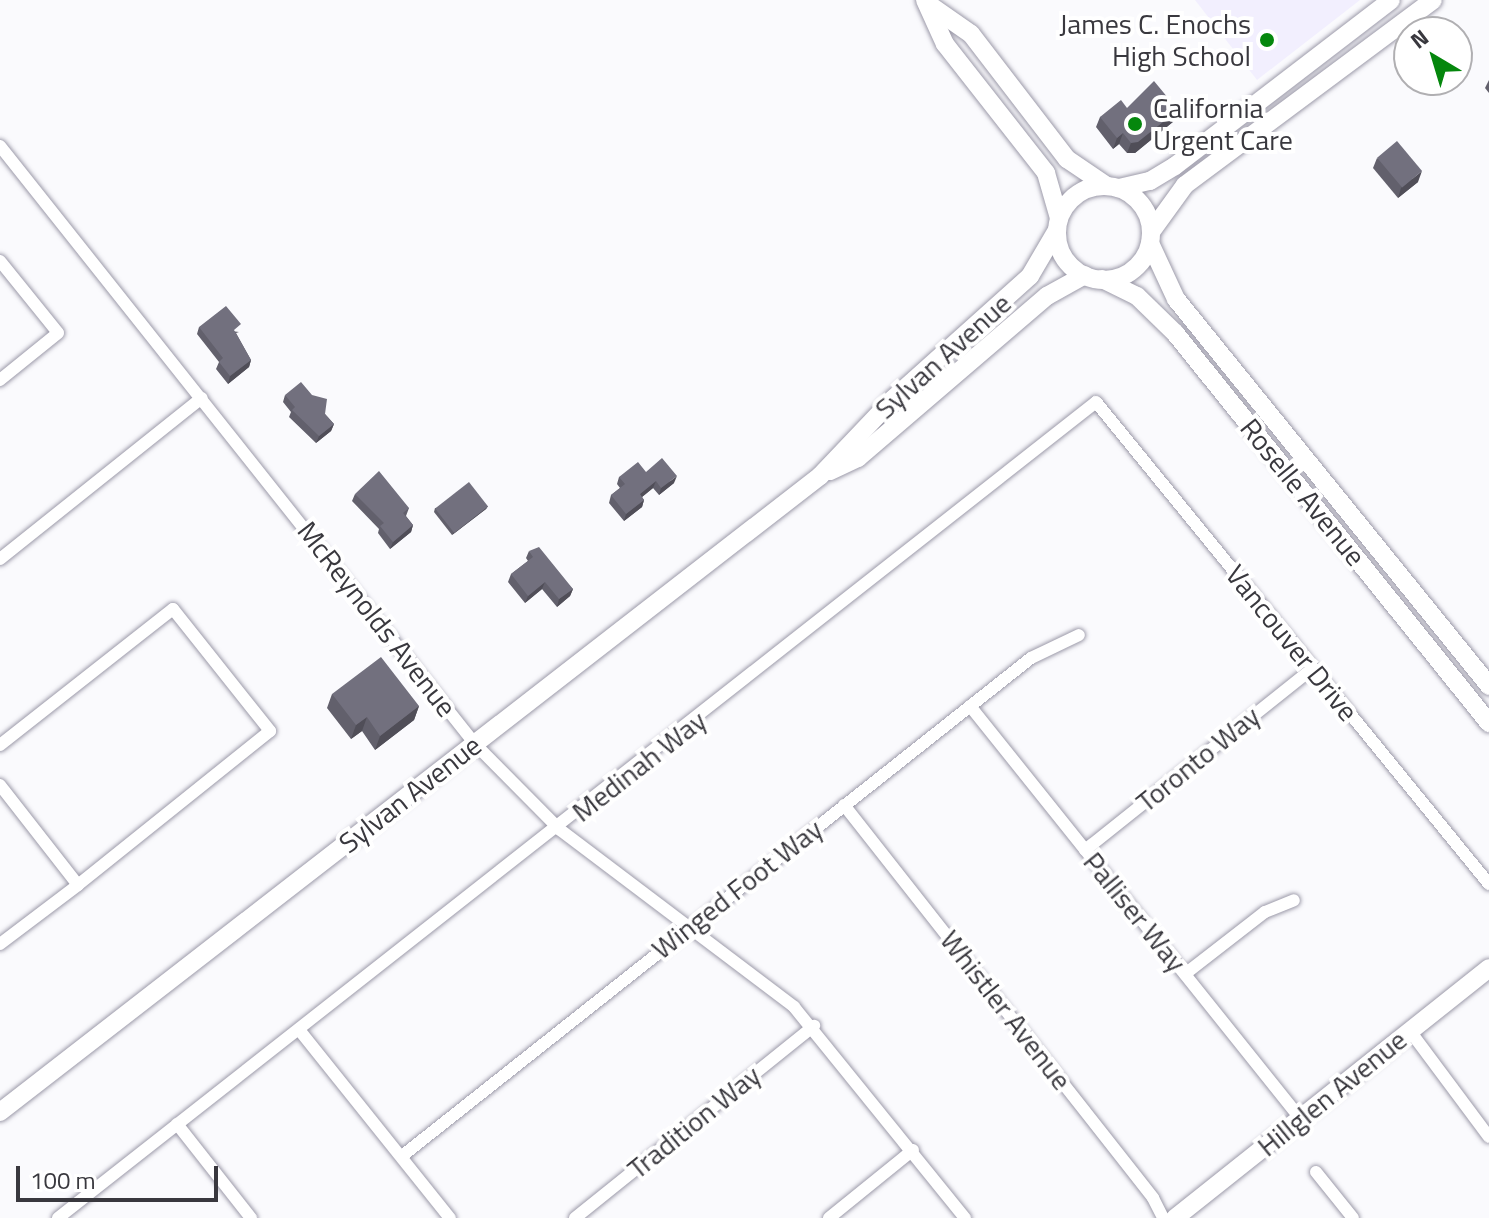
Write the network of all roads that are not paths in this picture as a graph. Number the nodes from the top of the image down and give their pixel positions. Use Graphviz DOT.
graph roads {
  1 [pos="1391,0"];
  2 [pos="1433,0"];
  3 [pos="927,2"];
  4 [pos="0,146"];
  5 [pos="1113,187"];
  6 [pos="1058,224"];
  7 [pos="1151,238"];
  8 [pos="0,261"];
  9 [pos="1093,277"];
  10 [pos="0,380"];
  11 [pos="202,398"];
  12 [pos="1096,402"];
  13 [pos="820,476"];
  14 [pos="0,559"];
  15 [pos="1079,635"];
  16 [pos="1312,669"];
  17 [pos="1489,686"];
  18 [pos="970,706"];
  19 [pos="1489,723"];
  20 [pos="475,744"];
  21 [pos="0,745"];
  22 [pos="0,785"];
  23 [pos="844,805"];
  24 [pos="559,829"];
  25 [pos="1085,850"];
  26 [pos="1489,884"];
  27 [pos="78,885"];
  28 [pos="1294,900"];
  29 [pos="687,927"];
  30 [pos="0,944"];
  31 [pos="1489,968"];
  32 [pos="1185,974"];
  33 [pos="814,1026"];
  34 [pos="300,1031"];
  35 [pos="1410,1031"];
  36 [pos="0,1112"];
  37 [pos="1300,1118"];
  38 [pos="177,1124"];
  39 [pos="1489,1137"];
  40 [pos="913,1150"];
  41 [pos="402,1156"];
  42 [pos="1316,1172"];
  43 [pos="58,1218"];
  44 [pos="251,1218"];
  45 [pos="450,1218"];
  46 [pos="575,1218"];
  47 [pos="829,1218"];
  48 [pos="965,1218"];
  49 [pos="1163,1218"];
  50 [pos="1175,1218"];
  51 [pos="1353,1218"];
  1 -- 5 [label="main road"];
  2 -- 7 [label="main road"];
  3 -- 5 [label="main road"];
  3 -- 6 [label="main road"];
  4 -- 11 [label="street, McReynolds Avenue"];
  5 -- 6 [label="main road"];
  5 -- 7 [label="main road"];
  6 -- 9 [label="main road"];
  6 -- 13 [label="main road, Sylvan Avenue"];
  7 -- 9 [label="main road"];
  7 -- 17 [label="main road, Roselle Avenue"];
  8 -- 10 [label="street"];
  9 -- 13 [label="main road, Sylvan Avenue"];
  9 -- 19 [label="main road, Roselle Avenue"];
  11 -- 14 [label="street"];
  11 -- 20 [label="street, McReynolds Avenue"];
  12 -- 16 [label="street, Vancouver Drive"];
  12 -- 24 [label="street, Medinah Way"];
  13 -- 20 [label="main road, Sylvan Avenue"];
  15 -- 18 [label="street, Winged Foot Way"];
  16 -- 25 [label="street, Toronto Way"];
  16 -- 26 [label="street, Vancouver Drive"];
  18 -- 23 [label="street, Winged Foot Way"];
  18 -- 25 [label="street, Palliser Way"];
  20 -- 24 [label="street, McReynolds Avenue"];
  20 -- 36 [label="main road, Sylvan Avenue"];
  21 -- 27 [label="street"];
  22 -- 27 [label="street"];
  23 -- 29 [label="street, Winged Foot Way"];
  23 -- 49 [label="street, Whistler Avenue"];
  24 -- 29 [label="street, McReynolds Avenue"];
  24 -- 34 [label="street, Medinah Way"];
  25 -- 32 [label="street, Palliser Way"];
  27 -- 30 [label="street"];
  28 -- 32 [label="street"];
  29 -- 33 [label="street, McReynolds Avenue"];
  29 -- 41 [label="street, Winged Foot Way"];
  31 -- 35 [label="main road, Hillglen Avenue"];
  32 -- 37 [label="street, Palliser Way"];
  33 -- 40 [label="street, McReynolds Avenue"];
  33 -- 46 [label="street, Tradition Way"];
  34 -- 38 [label="street, Medinah Way"];
  34 -- 41 [label="street"];
  35 -- 37 [label="main road, Hillglen Avenue"];
  35 -- 39 [label="street"];
  37 -- 50 [label="main road, Hillglen Avenue"];
  38 -- 43 [label="street, Medinah Way"];
  38 -- 44 [label="street"];
  40 -- 47 [label="street"];
  40 -- 48 [label="street, McReynolds Avenue"];
  41 -- 45 [label="street"];
  42 -- 51 [label="street"];
}
